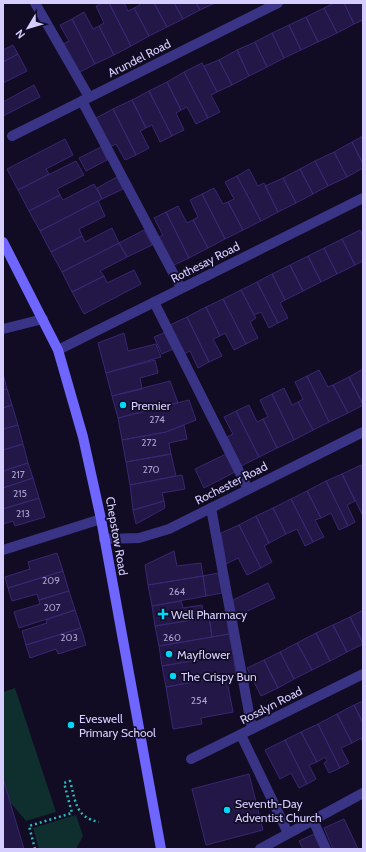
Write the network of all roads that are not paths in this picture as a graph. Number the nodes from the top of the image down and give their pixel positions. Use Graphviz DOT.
graph roads {
  1 [pos="35,3"];
  2 [pos="278,3"];
  3 [pos="86,99"];
  4 [pos="12,136"];
  5 [pos="363,198"];
  6 [pos="3,242"];
  7 [pos="181,288"];
  8 [pos="154,302"];
  9 [pos="43,319"];
  10 [pos="3,329"];
  11 [pos="58,350"];
  12 [pos="363,432"];
  13 [pos="248,489"];
  14 [pos="211,508"];
  15 [pos="101,519"];
  16 [pos="104,539"];
  17 [pos="3,550"];
  18 [pos="363,674"];
  19 [pos="252,730"];
  20 [pos="240,735"];
  21 [pos="191,759"];
  22 [pos="363,793"];
  23 [pos="313,820"];
  24 [pos="288,833"];
  25 [pos="160,849"];
  26 [pos="260,849"];
  27 [pos="326,849"];
  1 -- 3 [label="street"];
  2 -- 3 [label="street, Arundel Road"];
  3 -- 4 [label="street, Arundel Road"];
  3 -- 7 [label="street"];
  5 -- 7 [label="street, Rothesay Road"];
  6 -- 9 [label="main road, Chepstow Road"];
  7 -- 8 [label="street, Rothesay Road"];
  8 -- 11 [label="street, Rothesay Road"];
  8 -- 13 [label="street"];
  9 -- 10 [label="street"];
  9 -- 11 [label="main road, Chepstow Road"];
  11 -- 15 [label="main road, Chepstow Road"];
  12 -- 13 [label="street, Rochester Road"];
  13 -- 14 [label="street, Rochester Road"];
  14 -- 16 [label="street, Rochester Road"];
  14 -- 19 [label="street"];
  15 -- 16 [label="main road, Chepstow Road"];
  15 -- 17 [label="street"];
  16 -- 25 [label="main road, Chepstow Road"];
  18 -- 19 [label="street, Rosslyn Road"];
  19 -- 20 [label="street, Rosslyn Road"];
  20 -- 21 [label="street, Rosslyn Road"];
  20 -- 24 [label="street"];
  22 -- 23 [label="street"];
  23 -- 24 [label="street"];
  23 -- 27 [label="street"];
  24 -- 26 [label="street"];
}
